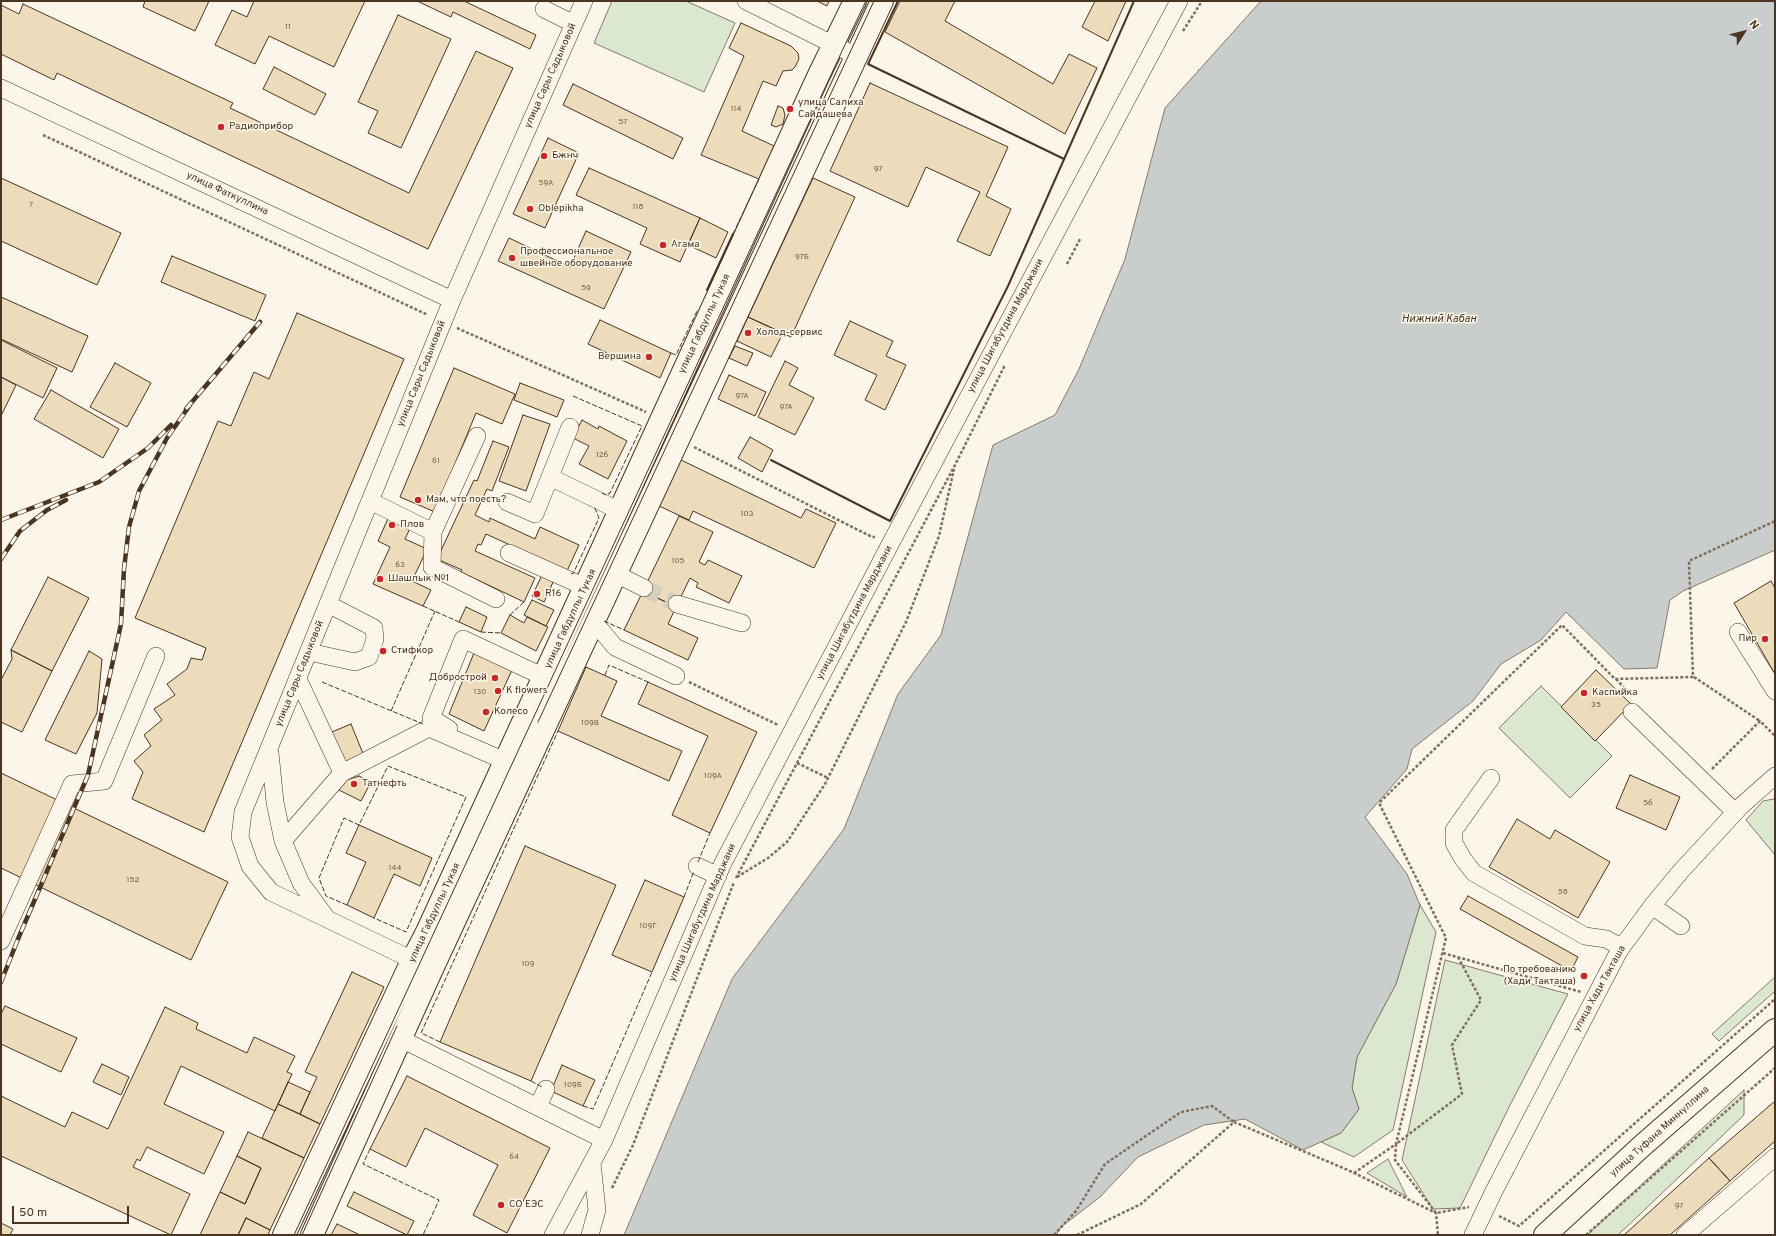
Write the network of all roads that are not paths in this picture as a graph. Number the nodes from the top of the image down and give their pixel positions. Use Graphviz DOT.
graph roads {
  1 [pos="584,1"];
  2 [pos="746,1"];
  3 [pos="855,1"];
  4 [pos="882,1"];
  5 [pos="1179,1"];
  6 [pos="544,9"];
  7 [pos="574,24"];
  8 [pos="835,45"];
  9 [pos="856,56"];
  10 [pos="1,88"];
  11 [pos="452,300"];
  12 [pos="570,427"];
  13 [pos="477,436"];
  14 [pos="550,477"];
  15 [pos="370,501"];
  16 [pos="506,502"];
  17 [pos="620,511"];
  18 [pos="433,532"];
  19 [pos="508,553"];
  20 [pos="616,574"];
  21 [pos="585,587"];
  22 [pos="644,588"];
  23 [pos="496,599"];
  24 [pos="328,604"];
  25 [pos="678,604"];
  26 [pos="742,623"];
  27 [pos="592,625"];
  28 [pos="1738,632"];
  29 [pos="309,652"];
  30 [pos="156,656"];
  31 [pos="676,676"];
  32 [pos="544,677"];
  33 [pos="298,679"];
  34 [pos="1775,691"];
  35 [pos="1632,712"];
  36 [pos="269,750"];
  37 [pos="500,759"];
  38 [pos="342,773"];
  39 [pos="1775,776"];
  40 [pos="1490,778"];
  41 [pos="1735,812"];
  42 [pos="283,841"];
  43 [pos="696,866"];
  44 [pos="718,876"];
  45 [pos="1652,906"];
  46 [pos="325,917"];
  47 [pos="1681,926"];
  48 [pos="1,941"];
  49 [pos="1621,947"];
  50 [pos="412,961"];
  51 [pos="432,969"];
  52 [pos="1775,1030"];
  53 [pos="401,1040"];
  54 [pos="546,1089"];
  55 [pos="538,1107"];
  56 [pos="604,1140"];
  57 [pos="1775,1157"];
  58 [pos="592,1164"];
  59 [pos="284,1235"];
  60 [pos="312,1235"];
  61 [pos="553,1235"];
  62 [pos="590,1235"];
  63 [pos="1473,1235"];
  64 [pos="1545,1235"];
  65 [pos="1685,1235"];
  1 -- 7 [label="street, улица Сары Садыковой"];
  2 -- 8 [label="street"];
  3 -- 8 [label="main road, улица Габдуллы Тукая"];
  4 -- 9 [label="main road"];
  5 -- 44 [label="street, улица Шигабутдина Марджани"];
  6 -- 7 [label="street"];
  7 -- 11 [label="street, улица Сары Садыковой"];
  8 -- 9 [label="street"];
  8 -- 17 [label="main road, улица Габдуллы Тукая"];
  9 -- 20 [label="main road"];
  10 -- 11 [label="street, улица Фаткуллина"];
  11 -- 15 [label="street, улица Сары Садыковой"];
  12 -- 14 [label="street"];
  13 -- 18 [label="street"];
  14 -- 16 [label="street"];
  14 -- 17 [label="street"];
  15 -- 18 [label="street"];
  15 -- 24 [label="street, улица Сары Садыковой"];
  17 -- 21 [label="main road, улица Габдуллы Тукая"];
  18 -- 23 [label="street"];
  19 -- 21 [label="street"];
  20 -- 22 [label="street"];
  20 -- 27 [label="main road"];
  21 -- 32 [label="main road, улица Габдуллы Тукая"];
  24 -- 29 [label="street, улица Сары Садыковой"];
  24 -- 29 [label="street"];
  25 -- 26 [label="street"];
  27 -- 31 [label="street"];
  27 -- 51 [label="main road"];
  28 -- 34 [label="street"];
  29 -- 33 [label="street, улица Сары Садыковой"];
  30 -- 48 [label="street"];
  32 -- 37 [label="main road, улица Габдуллы Тукая"];
  32 -- 37 [label="street"];
  33 -- 36 [label="street, улица Сары Садыковой"];
  33 -- 38 [label="street"];
  35 -- 41 [label="street"];
  36 -- 42 [label="street, улица Сары Садыковой"];
  36 -- 46 [label="street, улица Сары Садыковой"];
  37 -- 38 [label="street"];
  37 -- 50 [label="main road, улица Габдуллы Тукая"];
  38 -- 42 [label="street"];
  39 -- 41 [label="street, улица Хади Такташа"];
  40 -- 49 [label="street"];
  41 -- 45 [label="street, улица Хади Такташа"];
  42 -- 46 [label="street, улица Сары Садыковой"];
  43 -- 44 [label="street"];
  44 -- 56 [label="street, улица Шигабутдина Марджани"];
  45 -- 47 [label="street"];
  45 -- 49 [label="street, улица Хади Такташа"];
  46 -- 50 [label="street, улица Сары Садыковой"];
  49 -- 63 [label="street, улица Хади Такташа"];
  50 -- 51 [label="street, улица Сары Садыковой"];
  50 -- 59 [label="main road, улица Габдуллы Тукая"];
  51 -- 53 [label="main road"];
  52 -- 64 [label="main road, улица Туфана Миннуллина"];
  53 -- 55 [label="street"];
  53 -- 60 [label="main road"];
  54 -- 55 [label="street"];
  55 -- 56 [label="street"];
  56 -- 58 [label="street, улица Шигабутдина Марджани"];
  57 -- 65 [label="street"];
  58 -- 61 [label="street, улица Шигабутдина Марджани"];
  58 -- 62 [label="street"];
}
